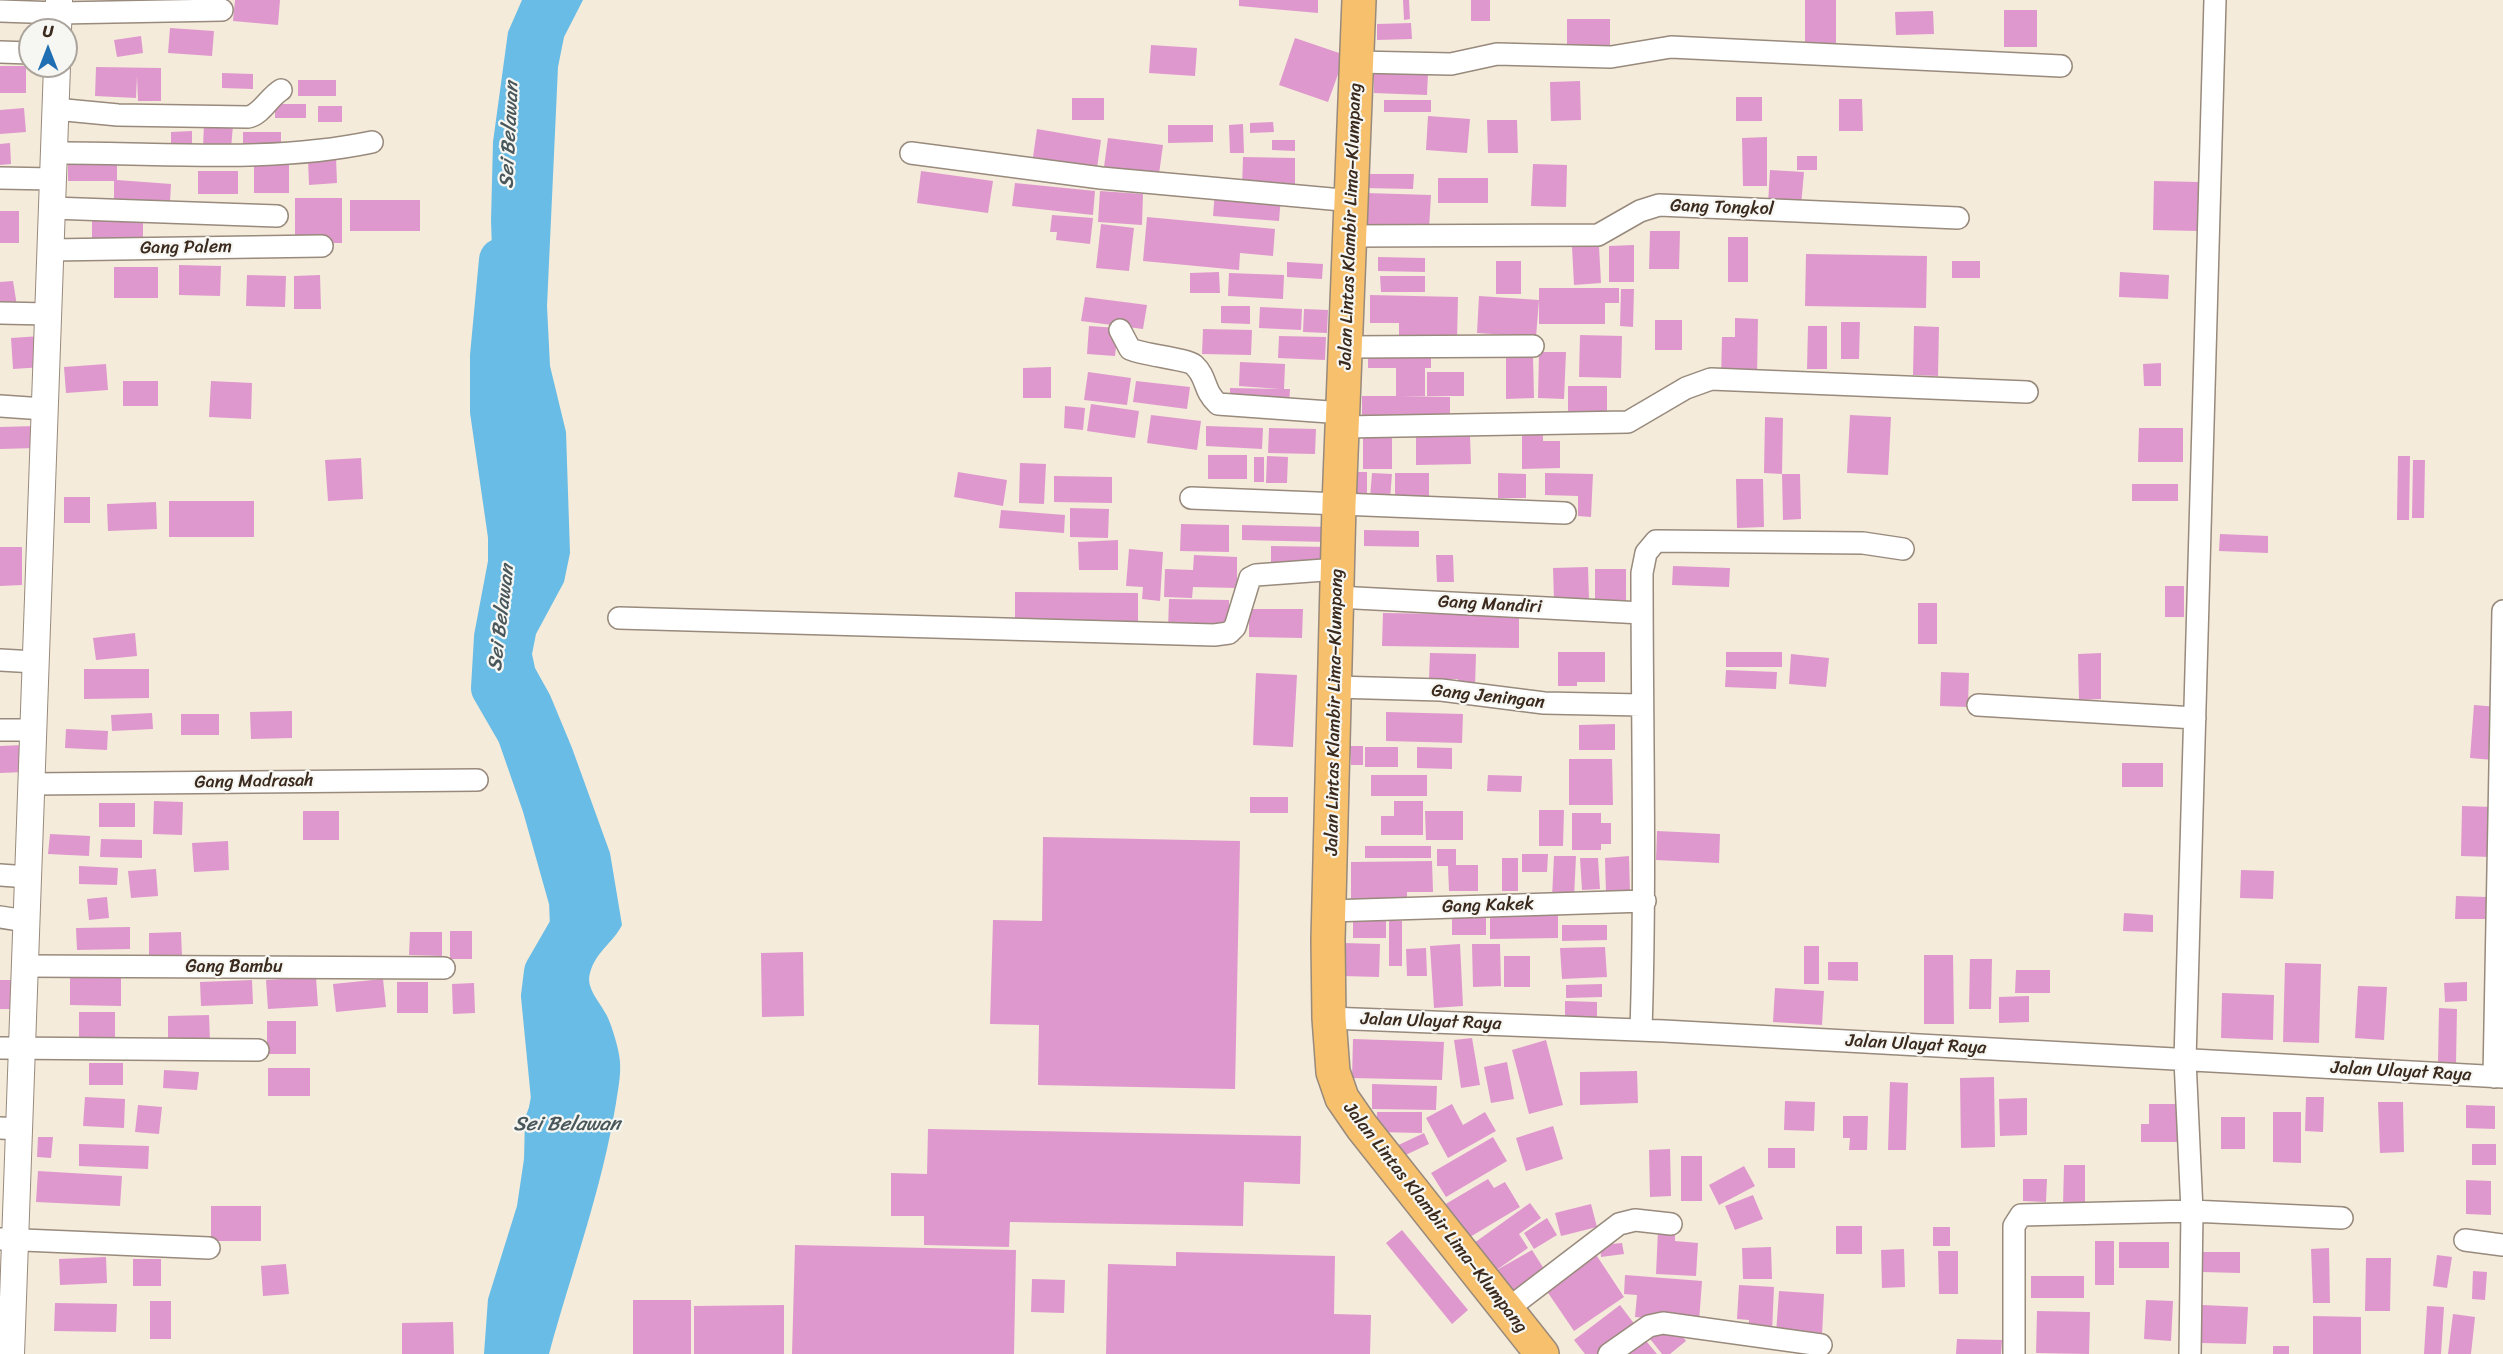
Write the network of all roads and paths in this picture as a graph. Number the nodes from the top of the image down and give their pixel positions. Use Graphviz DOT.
graph roads {
  1 [pos="1359,0"];
  2 [pos="2215,0"];
  3 [pos="222,10"];
  4 [pos="0,11"];
  5 [pos="59,14"];
  6 [pos="0,52"];
  7 [pos="18,53"];
  8 [pos="1357,62"];
  9 [pos="2061,66"];
  10 [pos="56,78"];
  11 [pos="281,90"];
  12 [pos="55,109"];
  13 [pos="372,142"];
  14 [pos="54,153"];
  15 [pos="911,153"];
  16 [pos="0,178"];
  17 [pos="53,179"];
  18 [pos="1353,201"];
  19 [pos="52,208"];
  20 [pos="277,216"];
  21 [pos="1958,218"];
  22 [pos="1349,236"];
  23 [pos="322,246"];
  24 [pos="50,250"];
  25 [pos="0,313"];
  26 [pos="48,314"];
  27 [pos="1120,330"];
  28 [pos="1347,346"];
  29 [pos="1533,346"];
  30 [pos="2027,392"];
  31 [pos="0,406"];
  32 [pos="44,409"];
  33 [pos="1343,420"];
  34 [pos="1191,498"];
  35 [pos="1339,505"];
  36 [pos="1565,513"];
  37 [pos="1903,549"];
  38 [pos="1337,583"];
  39 [pos="2503,611"];
  40 [pos="1642,613"];
  41 [pos="619,618"];
  42 [pos="0,660"];
  43 [pos="35,662"];
  44 [pos="1335,687"];
  45 [pos="1641,705"];
  46 [pos="1978,705"];
  47 [pos="2195,718"];
  48 [pos="0,730"];
  49 [pos="33,730"];
  50 [pos="477,780"];
  51 [pos="31,784"];
  52 [pos="0,875"];
  53 [pos="28,877"];
  54 [pos="1645,901"];
  55 [pos="1330,911"];
  56 [pos="0,917"];
  57 [pos="26,921"];
  58 [pos="25,966"];
  59 [pos="444,968"];
  60 [pos="1329,1018"];
  61 [pos="1641,1030"];
  62 [pos="11,1049"];
  63 [pos="258,1050"];
  64 [pos="2185,1060"];
  65 [pos="2499,1077"];
  66 [pos="10,1129"];
  67 [pos="2192,1211"];
  68 [pos="2342,1218"];
  69 [pos="1671,1224"];
  70 [pos="8,1239"];
  71 [pos="2465,1240"];
  72 [pos="2503,1245"];
  73 [pos="209,1248"];
  74 [pos="1505,1311"];
  75 [pos="1821,1345"];
  76 [pos="11,1354"];
  77 [pos="1542,1354"];
  78 [pos="1609,1354"];
  79 [pos="2014,1354"];
  80 [pos="2190,1354"];
  1 -- 8 [label="main road, Jalan Lintas Klambir Lima–Klumpang"];
  2 -- 47 [label="street"];
  3 -- 5 [label="street"];
  4 -- 5 [label="street"];
  6 -- 7 [label="street"];
  8 -- 9 [label="street"];
  8 -- 18 [label="main road, Jalan Lintas Klambir Lima–Klumpang"];
  10 -- 12 [label="street"];
  11 -- 12 [label="street"];
  12 -- 14 [label="street"];
  13 -- 14 [label="street"];
  14 -- 17 [label="street"];
  15 -- 18 [label="street"];
  16 -- 17 [label="street"];
  17 -- 19 [label="street"];
  18 -- 22 [label="main road, Jalan Lintas Klambir Lima–Klumpang"];
  19 -- 20 [label="street"];
  19 -- 24 [label="street"];
  21 -- 22 [label="street, Gang Tongkol"];
  22 -- 28 [label="main road, Jalan Lintas Klambir Lima–Klumpang"];
  23 -- 24 [label="street, Gang Palem"];
  24 -- 26 [label="street"];
  25 -- 26 [label="street"];
  26 -- 32 [label="street"];
  27 -- 33 [label="street"];
  28 -- 29 [label="street"];
  28 -- 33 [label="main road, Jalan Lintas Klambir Lima–Klumpang"];
  30 -- 33 [label="street"];
  31 -- 32 [label="street"];
  32 -- 43 [label="street"];
  33 -- 35 [label="main road, Jalan Lintas Klambir Lima–Klumpang"];
  34 -- 35 [label="street"];
  35 -- 36 [label="street"];
  35 -- 38 [label="main road, Jalan Lintas Klambir Lima–Klumpang"];
  37 -- 40 [label="street"];
  38 -- 40 [label="street, Gang Mandiri"];
  38 -- 41 [label="street, Gang Mandiri"];
  38 -- 44 [label="main road, Jalan Lintas Klambir Lima–Klumpang"];
  39 -- 65 [label="street"];
  40 -- 45 [label="street"];
  42 -- 43 [label="street"];
  43 -- 49 [label="street"];
  44 -- 45 [label="street, Gang Jeningan"];
  44 -- 55 [label="main road, Jalan Lintas Klambir Lima–Klumpang"];
  45 -- 54 [label="street"];
  46 -- 47 [label="street"];
  47 -- 64 [label="street"];
  48 -- 49 [label="street"];
  49 -- 51 [label="street"];
  50 -- 51 [label="street, Gang Madrasah"];
  51 -- 53 [label="street"];
  52 -- 53 [label="street"];
  53 -- 57 [label="street"];
  54 -- 55 [label="street, Gang Kakek"];
  54 -- 61 [label="street"];
  55 -- 60 [label="main road, Jalan Lintas Klambir Lima–Klumpang"];
  56 -- 57 [label="street"];
  57 -- 58 [label="street"];
  58 -- 59 [label="street, Gang Bambu"];
  58 -- 62 [label="street"];
  60 -- 61 [label="street, Jalan Ulayat Raya"];
  60 -- 74 [label="main road, Jalan Lintas Klambir Lima–Klumpang"];
  61 -- 64 [label="street, Jalan Ulayat Raya"];
  62 -- 63 [label="street"];
  62 -- 66 [label="street"];
  64 -- 65 [label="street, Jalan Ulayat Raya"];
  64 -- 67 [label="street"];
  66 -- 70 [label="street"];
  67 -- 68 [label="street"];
  67 -- 79 [label="street"];
  67 -- 80 [label="street"];
  69 -- 74 [label="street"];
  70 -- 73 [label="street"];
  70 -- 76 [label="street"];
  71 -- 72 [label="street"];
  74 -- 77 [label="main road, Jalan Lintas Klambir Lima–Klumpang"];
  75 -- 78 [label="street"];
}
